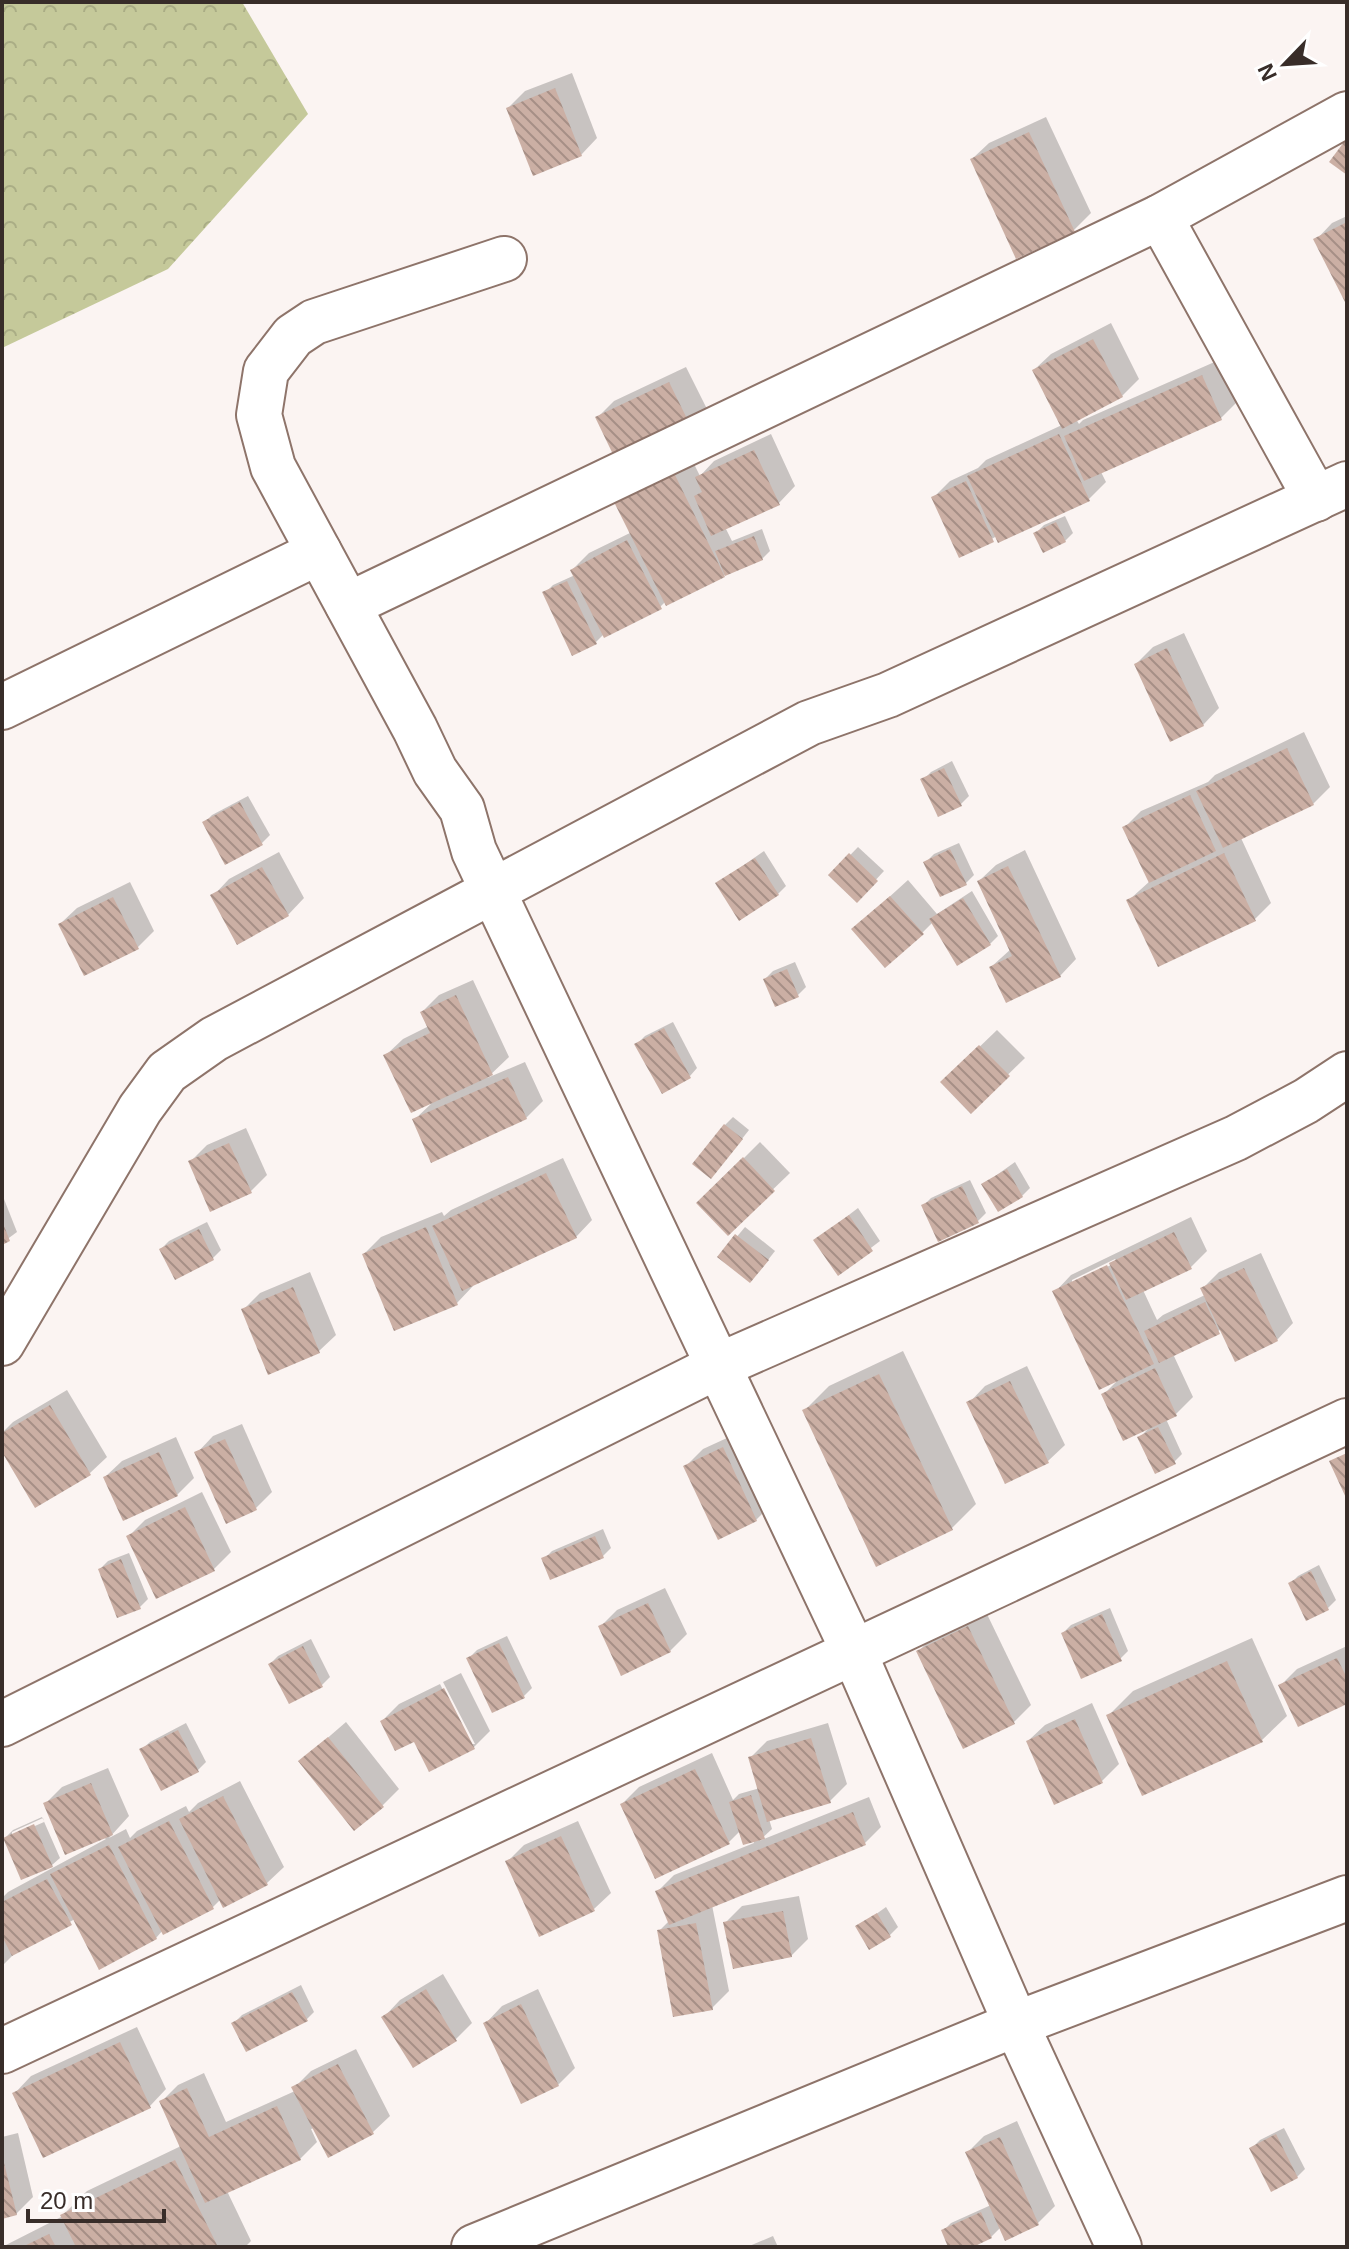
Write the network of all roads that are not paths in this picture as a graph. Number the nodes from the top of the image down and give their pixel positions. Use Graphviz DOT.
graph roads {
  1 [pos="1347,114"];
  2 [pos="1160,217"];
  3 [pos="504,259"];
  4 [pos="1332,492"];
  5 [pos="319,552"];
  6 [pos="348,605"];
  7 [pos="2,707"];
  8 [pos="493,889"];
  9 [pos="1347,1074"];
  10 [pos="2,1343"];
  11 [pos="718,1366"];
  12 [pos="1347,1421"];
  13 [pos="853,1650"];
  14 [pos="2,1724"];
  15 [pos="1347,1898"];
  16 [pos="1016,2024"];
  17 [pos="2,2051"];
  18 [pos="474,2247"];
  19 [pos="1119,2247"];
  1 -- 2 [label="street"];
  2 -- 4 [label="street"];
  2 -- 6 [label="street"];
  3 -- 5 [label="street"];
  4 -- 8 [label="street"];
  5 -- 6 [label="street"];
  5 -- 7 [label="street"];
  6 -- 8 [label="street"];
  8 -- 10 [label="street"];
  8 -- 11 [label="street"];
  9 -- 11 [label="street"];
  11 -- 13 [label="street"];
  11 -- 14 [label="street"];
  12 -- 13 [label="street"];
  13 -- 16 [label="street"];
  13 -- 17 [label="street"];
  15 -- 16 [label="street"];
  16 -- 18 [label="street"];
  16 -- 19 [label="street"];
}
